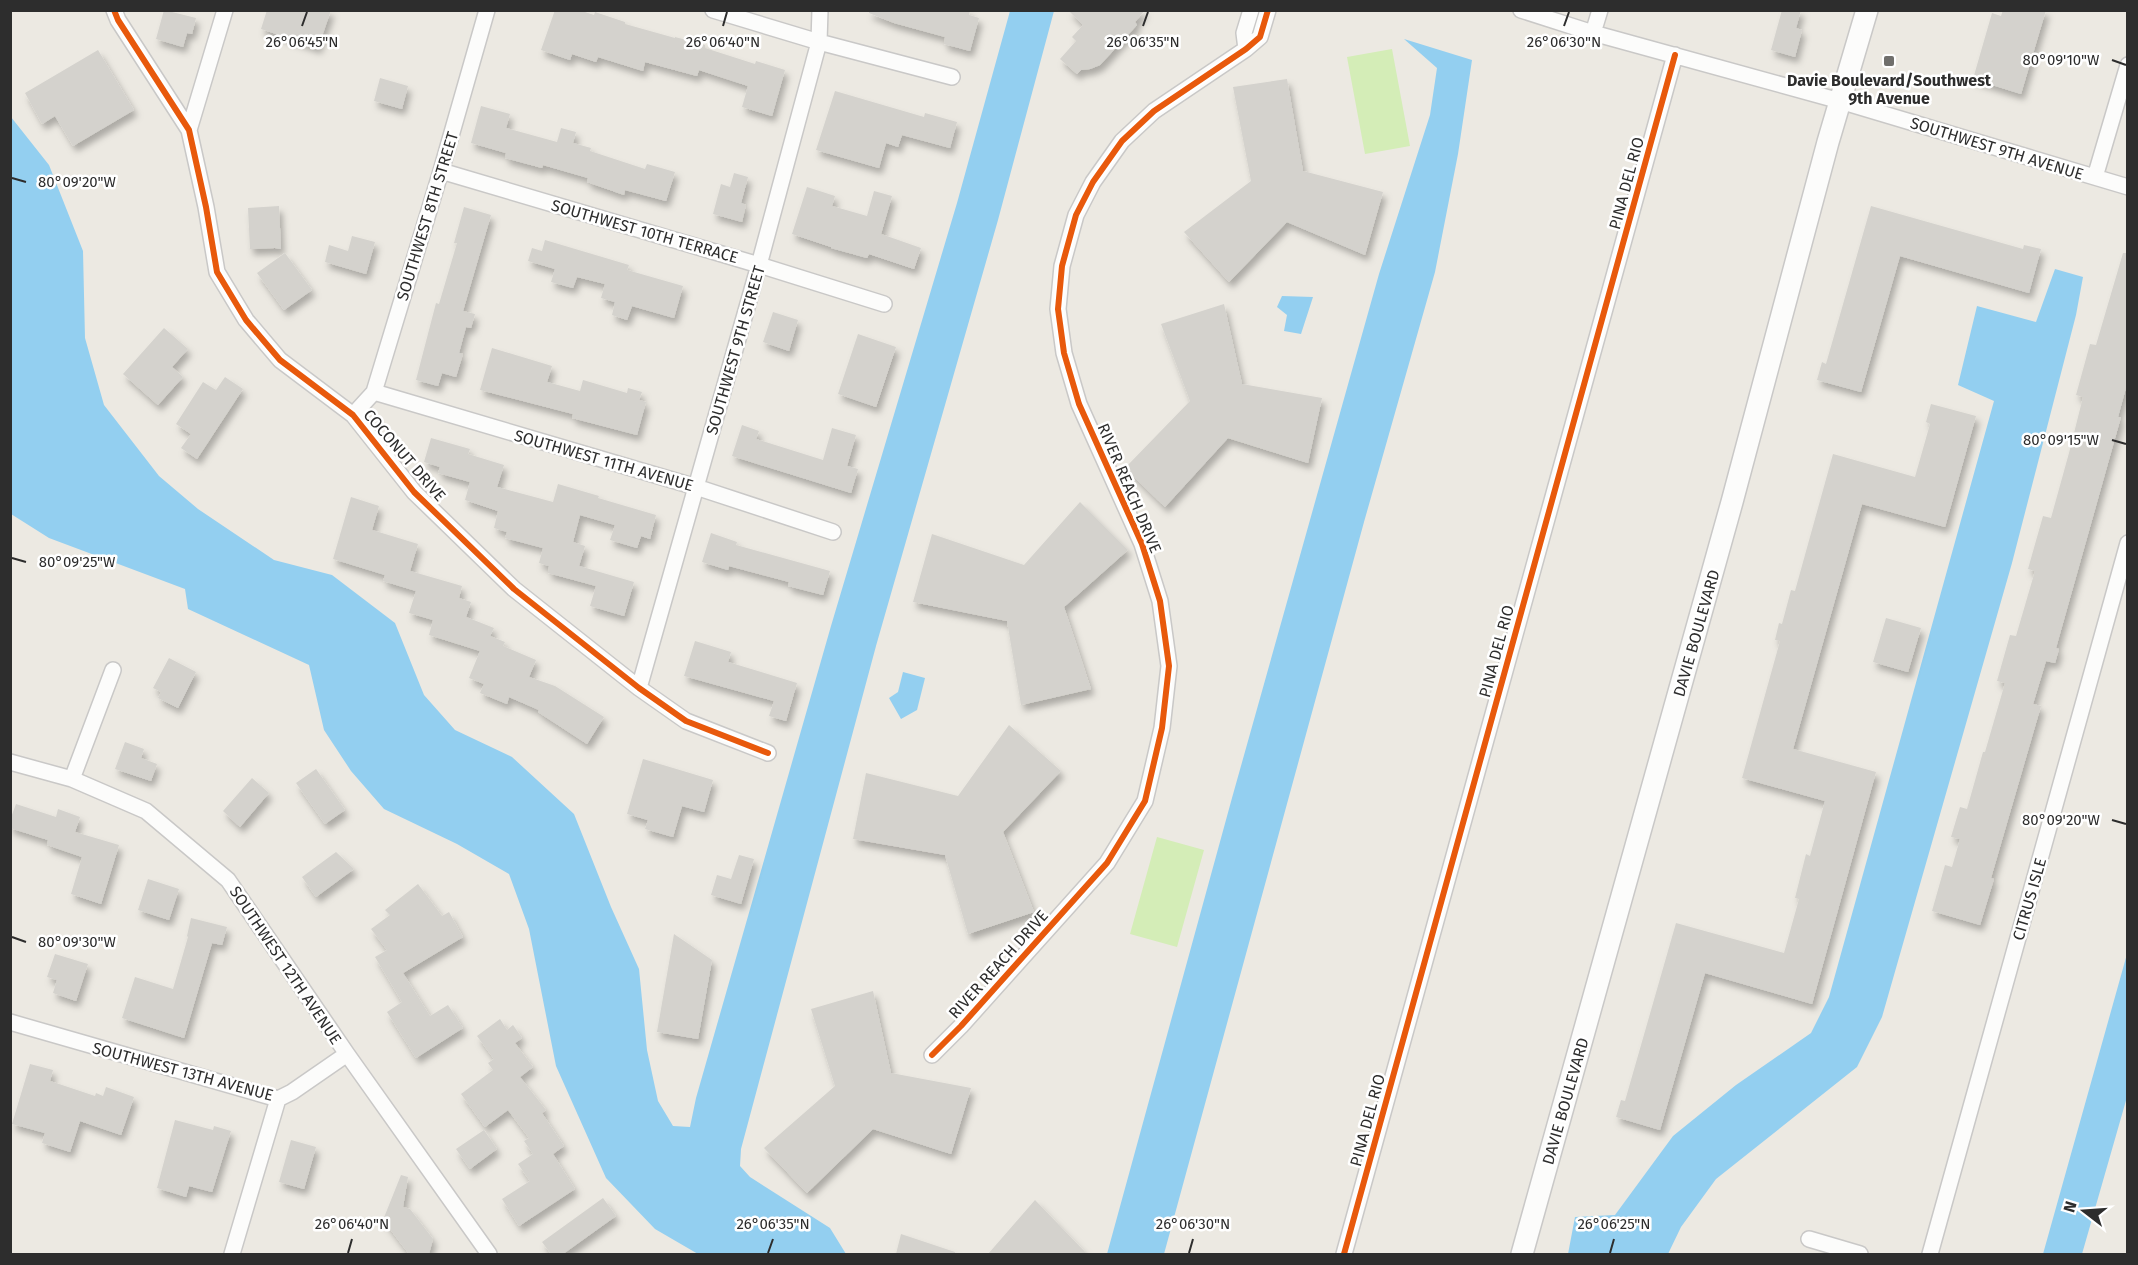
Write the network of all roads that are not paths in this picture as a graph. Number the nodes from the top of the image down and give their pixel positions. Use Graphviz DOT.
graph roads {
  1 [pos="114,10"];
  2 [pos="225,10"];
  3 [pos="487,10"];
  4 [pos="714,10"];
  5 [pos="820,10"];
  6 [pos="1251,10"];
  7 [pos="1268,10"];
  8 [pos="1521,10"];
  9 [pos="1600,10"];
  10 [pos="1867,10"];
  11 [pos="1593,33"];
  12 [pos="819,42"];
  13 [pos="1246,49"];
  14 [pos="1675,56"];
  15 [pos="2127,65"];
  16 [pos="952,77"];
  17 [pos="1840,101"];
  18 [pos="189,130"];
  19 [pos="441,171"];
  20 [pos="2095,177"];
  21 [pos="2127,187"];
  22 [pos="759,265"];
  23 [pos="884,304"];
  24 [pos="374,392"];
  25 [pos="352,415"];
  26 [pos="696,487"];
  27 [pos="833,531"];
  28 [pos="2127,543"];
  29 [pos="113,670"];
  30 [pos="639,688"];
  31 [pos="768,753"];
  32 [pos="10,762"];
  33 [pos="72,779"];
  34 [pos="10,1022"];
  35 [pos="346,1054"];
  36 [pos="932,1055"];
  37 [pos="278,1099"];
  38 [pos="1809,1239"];
  39 [pos="232,1254"];
  40 [pos="489,1254"];
  41 [pos="1344,1254"];
  42 [pos="1522,1254"];
  43 [pos="1860,1254"];
  44 [pos="1930,1254"];
  1 -- 18 [label="street, COCONUT DRIVE"];
  2 -- 18 [label="street"];
  3 -- 19 [label="street, SOUTHWEST 8TH STREET"];
  4 -- 12 [label="street"];
  5 -- 12 [label="street, SOUTHWEST 9TH STREET"];
  6 -- 13 [label="street"];
  7 -- 13 [label="street, RIVER REACH DRIVE"];
  8 -- 11 [label="street, SOUTHWEST 9TH AVENUE"];
  9 -- 11 [label="street"];
  10 -- 17 [label="main road, DAVIE BOULEVARD"];
  11 -- 14 [label="street, SOUTHWEST 9TH AVENUE"];
  12 -- 16 [label="street"];
  12 -- 22 [label="street, SOUTHWEST 9TH STREET"];
  13 -- 36 [label="street, RIVER REACH DRIVE"];
  14 -- 17 [label="street, SOUTHWEST 9TH AVENUE"];
  14 -- 41 [label="street, PINA DEL RIO"];
  15 -- 20 [label="street"];
  17 -- 20 [label="street, SOUTHWEST 9TH AVENUE"];
  17 -- 42 [label="main road, DAVIE BOULEVARD"];
  18 -- 25 [label="street, COCONUT DRIVE"];
  19 -- 22 [label="street, SOUTHWEST 10TH TERRACE"];
  19 -- 24 [label="street, SOUTHWEST 8TH STREET"];
  20 -- 21 [label="street, SOUTHWEST 9TH AVENUE"];
  22 -- 23 [label="street, SOUTHWEST 10TH TERRACE"];
  22 -- 26 [label="street, SOUTHWEST 9TH STREET"];
  24 -- 25 [label="street, SOUTHWEST 8TH STREET"];
  24 -- 26 [label="street, SOUTHWEST 11TH AVENUE"];
  25 -- 30 [label="street, COCONUT DRIVE"];
  26 -- 27 [label="street, SOUTHWEST 11TH AVENUE"];
  26 -- 30 [label="street, SOUTHWEST 9TH STREET"];
  28 -- 44 [label="street, CITRUS ISLE"];
  29 -- 33 [label="street"];
  30 -- 31 [label="street, COCONUT DRIVE"];
  32 -- 33 [label="street, SOUTHWEST 12TH AVENUE"];
  33 -- 35 [label="street, SOUTHWEST 12TH AVENUE"];
  34 -- 37 [label="street, SOUTHWEST 13TH AVENUE"];
  35 -- 37 [label="street, SOUTHWEST 13TH AVENUE"];
  35 -- 40 [label="street, SOUTHWEST 12TH AVENUE"];
  37 -- 39 [label="street"];
  38 -- 43 [label="street"];
}
